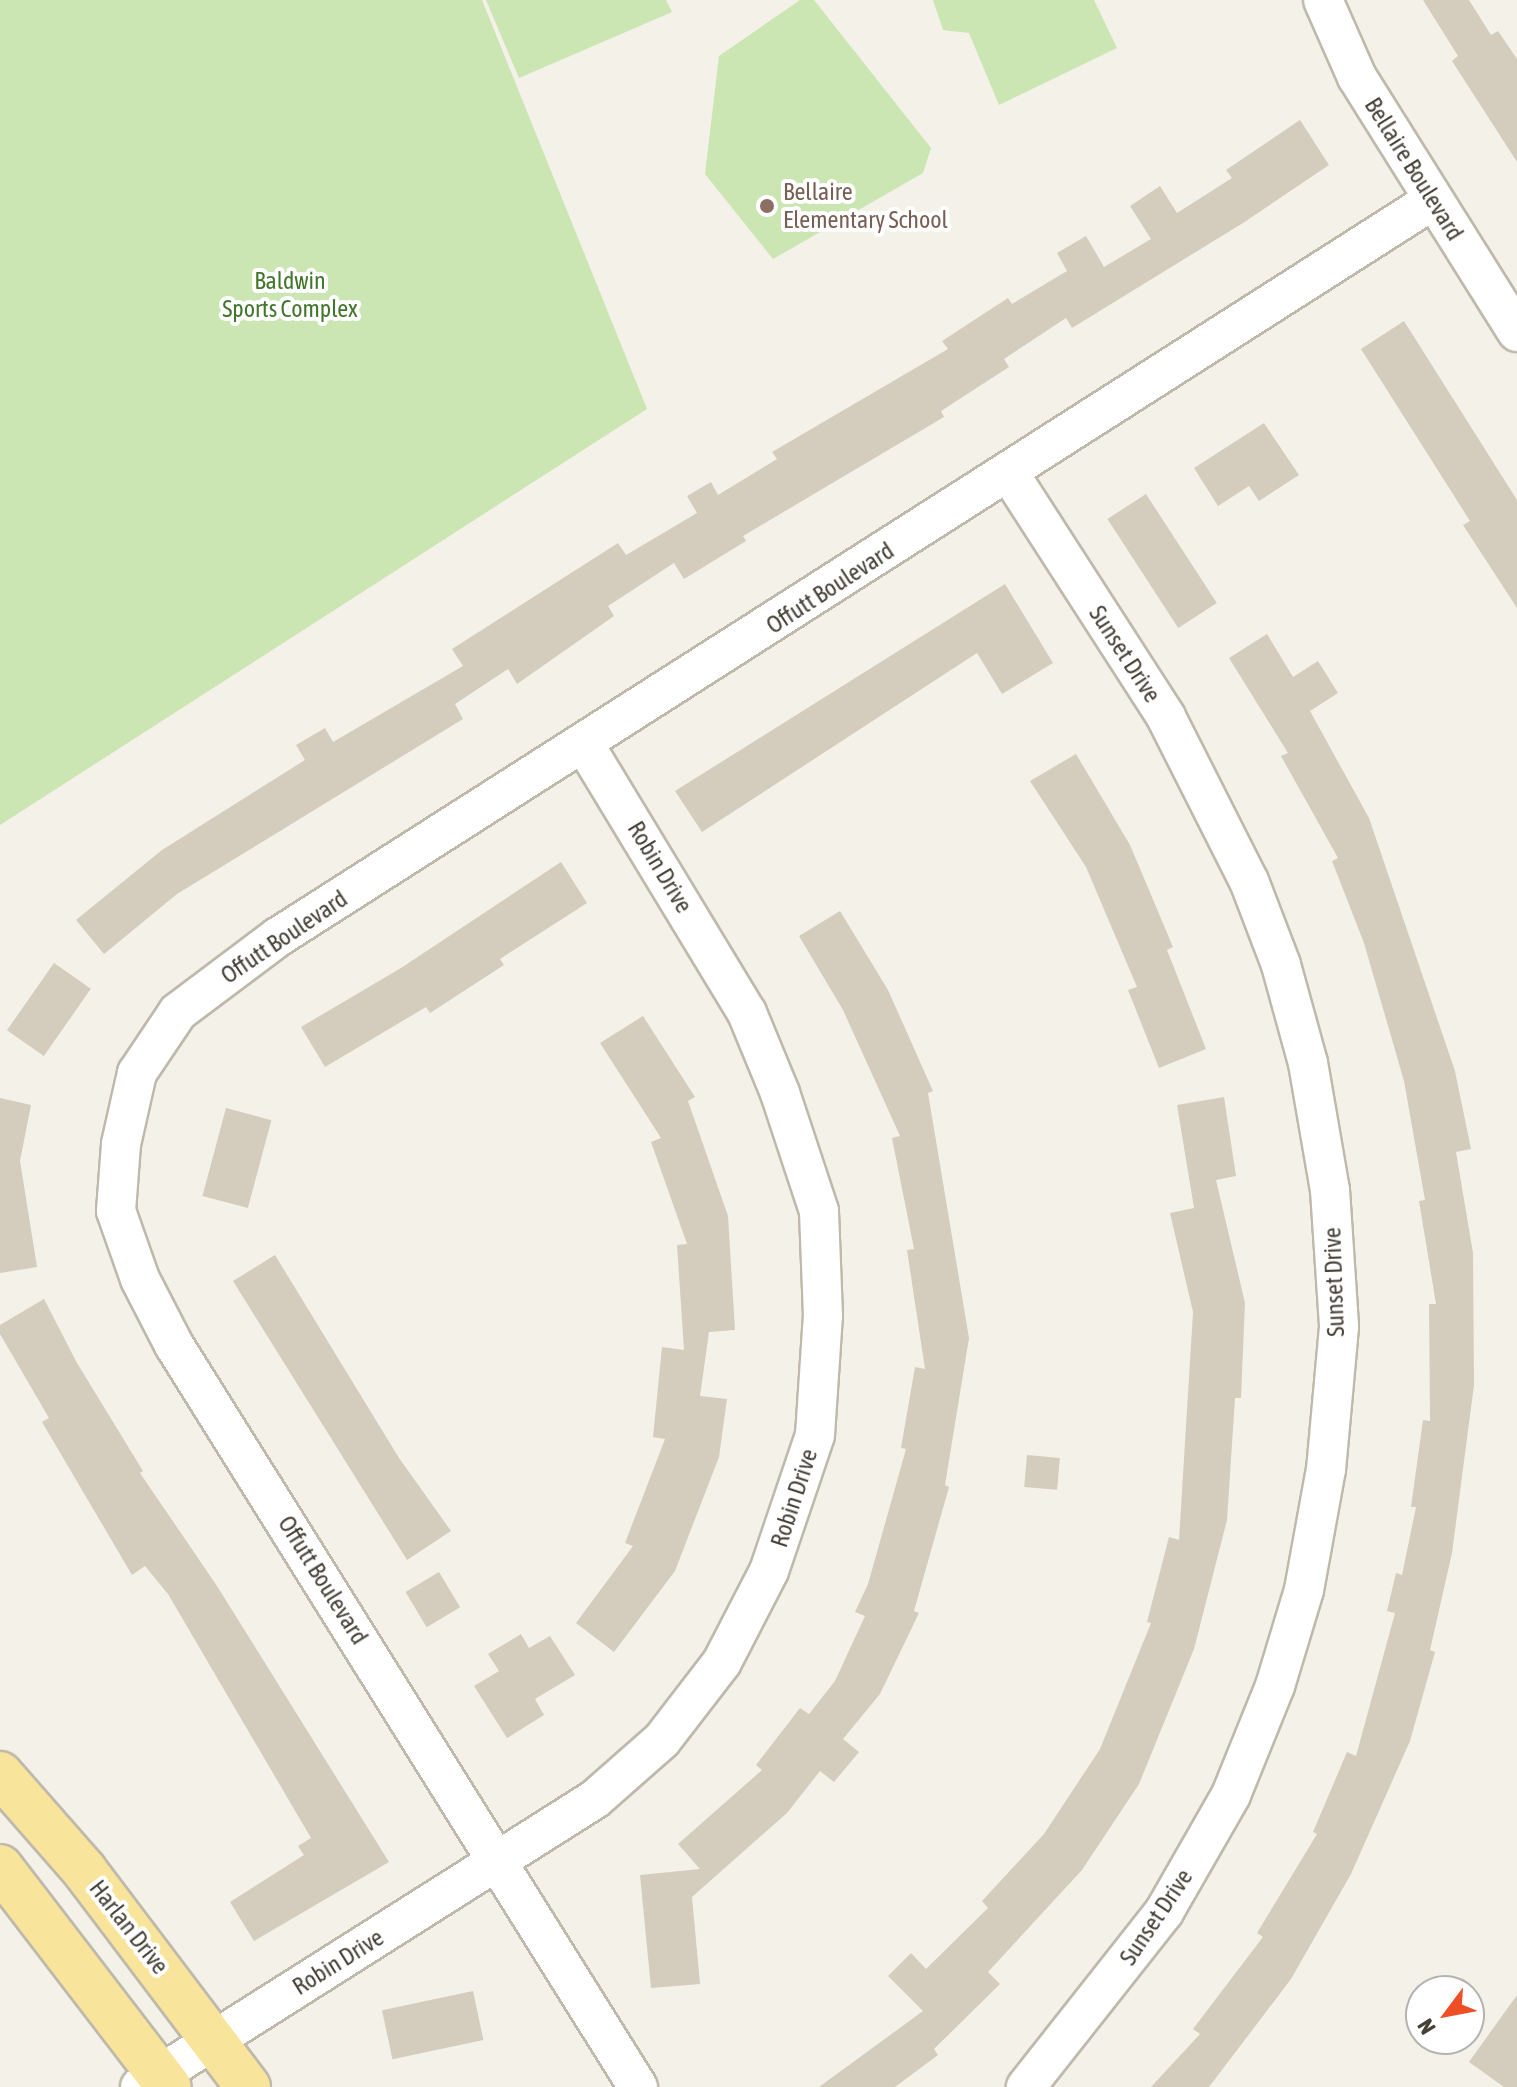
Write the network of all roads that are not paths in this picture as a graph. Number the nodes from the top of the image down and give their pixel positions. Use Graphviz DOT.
graph roads {
  1 [pos="1323,0"];
  2 [pos="1433,200"];
  3 [pos="1517,332"];
  4 [pos="1009,473"];
  5 [pos="584,744"];
  6 [pos="0,1774"];
  7 [pos="497,1863"];
  8 [pos="0,1867"];
  9 [pos="216,2039"];
  10 [pos="156,2083"];
  11 [pos="248,2087"];
  12 [pos="638,2087"];
  13 [pos="1026,2087"];
  1 -- 2 [label="street, Bellaire Boulevard"];
  2 -- 3 [label="street, Bellaire Boulevard"];
  2 -- 4 [label="street, Offutt Boulevard"];
  4 -- 5 [label="street, Offutt Boulevard"];
  4 -- 13 [label="street, Sunset Drive"];
  5 -- 7 [label="street, Robin Drive"];
  5 -- 7 [label="street, Offutt Boulevard"];
  6 -- 9 [label="main road, Harlan Drive"];
  7 -- 9 [label="street, Robin Drive"];
  7 -- 12 [label="street, Offutt Boulevard"];
  8 -- 10 [label="main road"];
  9 -- 10 [label="street, Robin Drive"];
  9 -- 11 [label="main road, Harlan Drive"];
}
